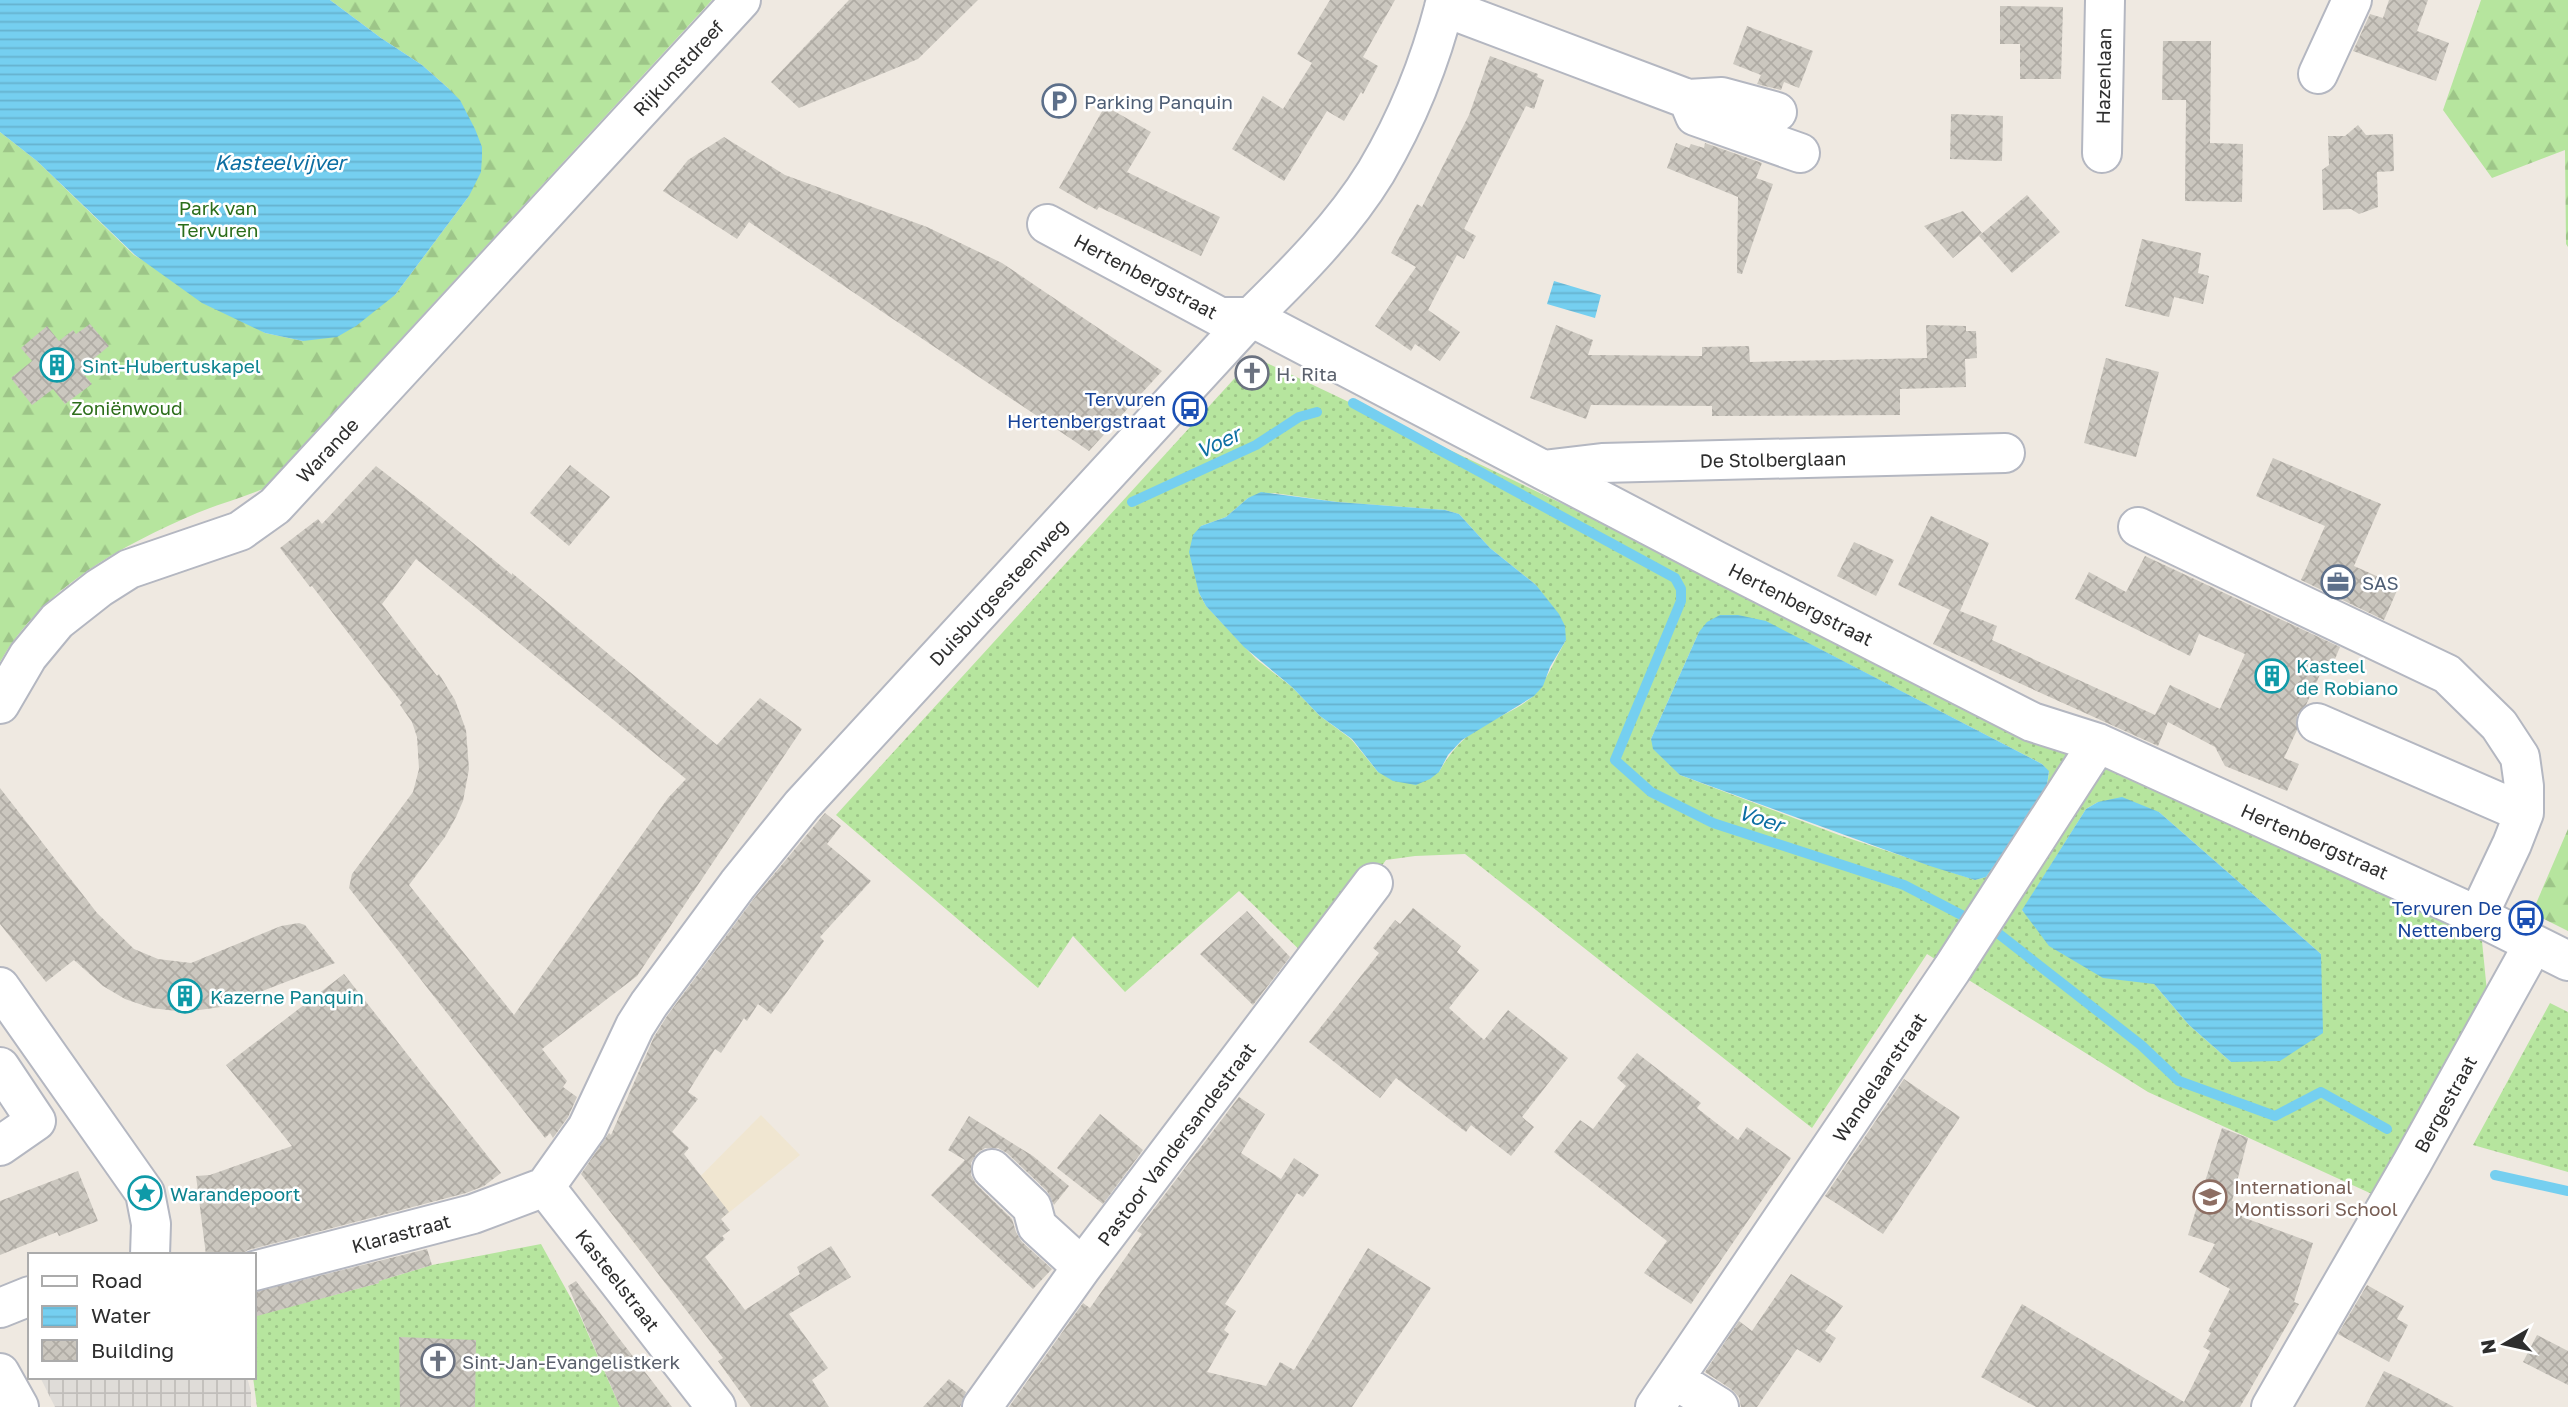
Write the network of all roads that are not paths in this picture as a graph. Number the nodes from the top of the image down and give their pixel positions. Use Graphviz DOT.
graph roads {
  1 [pos="741,0"];
  2 [pos="2105,0"];
  3 [pos="2352,0"];
  4 [pos="1445,3"];
  5 [pos="2318,74"];
  6 [pos="1688,99"];
  7 [pos="1777,113"];
  8 [pos="615,136"];
  9 [pos="1800,153"];
  10 [pos="2102,153"];
  11 [pos="1047,224"];
  12 [pos="1251,317"];
  13 [pos="2005,453"];
  14 [pos="1542,470"];
  15 [pos="2138,527"];
  16 [pos="0,704"];
  17 [pos="2317,723"];
  18 [pos="2098,743"];
  19 [pos="2524,813"];
  20 [pos="1373,883"];
  21 [pos="2478,916"];
  22 [pos="2533,945"];
  23 [pos="2568,961"];
  24 [pos="0,987"];
  25 [pos="0,1067"];
  26 [pos="0,1146"];
  27 [pos="992,1169"];
  28 [pos="545,1187"];
  29 [pos="150,1253"];
  30 [pos="1082,1267"];
  31 [pos="256,1270"];
  32 [pos="0,1373"];
  33 [pos="1665,1393"];
  34 [pos="19,1407"];
  35 [pos="716,1407"];
  36 [pos="982,1407"];
  37 [pos="1719,1407"];
  38 [pos="2271,1407"];
  1 -- 8 [label="street, Rijkunstdreef"];
  2 -- 10 [label="street, Hazenlaan"];
  3 -- 5 [label="street"];
  4 -- 6 [label="street"];
  4 -- 12 [label="street, Duisburgsesteenweg"];
  6 -- 7 [label="street"];
  6 -- 9 [label="street"];
  8 -- 16 [label="street, Warande"];
  11 -- 12 [label="street, Hertenbergstraat"];
  12 -- 14 [label="street, Hertenbergstraat"];
  12 -- 28 [label="street, Duisburgsesteenweg"];
  13 -- 14 [label="street, De Stolberglaan"];
  14 -- 18 [label="street, Hertenbergstraat"];
  15 -- 19 [label="street"];
  17 -- 19 [label="street"];
  18 -- 21 [label="street, Hertenbergstraat"];
  18 -- 33 [label="street, Wandelaarstraat"];
  19 -- 21 [label="street"];
  20 -- 30 [label="street, Pastoor Vandersandestraat"];
  21 -- 22 [label="street, Hertenbergstraat"];
  22 -- 23 [label="street, Hertenbergstraat"];
  22 -- 38 [label="street, Bergestraat"];
  24 -- 29 [label="street"];
  25 -- 26 [label="street"];
  27 -- 30 [label="street"];
  28 -- 31 [label="street, Klarastraat"];
  28 -- 35 [label="street, Kasteelstraat"];
  30 -- 36 [label="street, Pastoor Vandersandestraat"];
  32 -- 34 [label="street"];
  33 -- 37 [label="street"];
}
